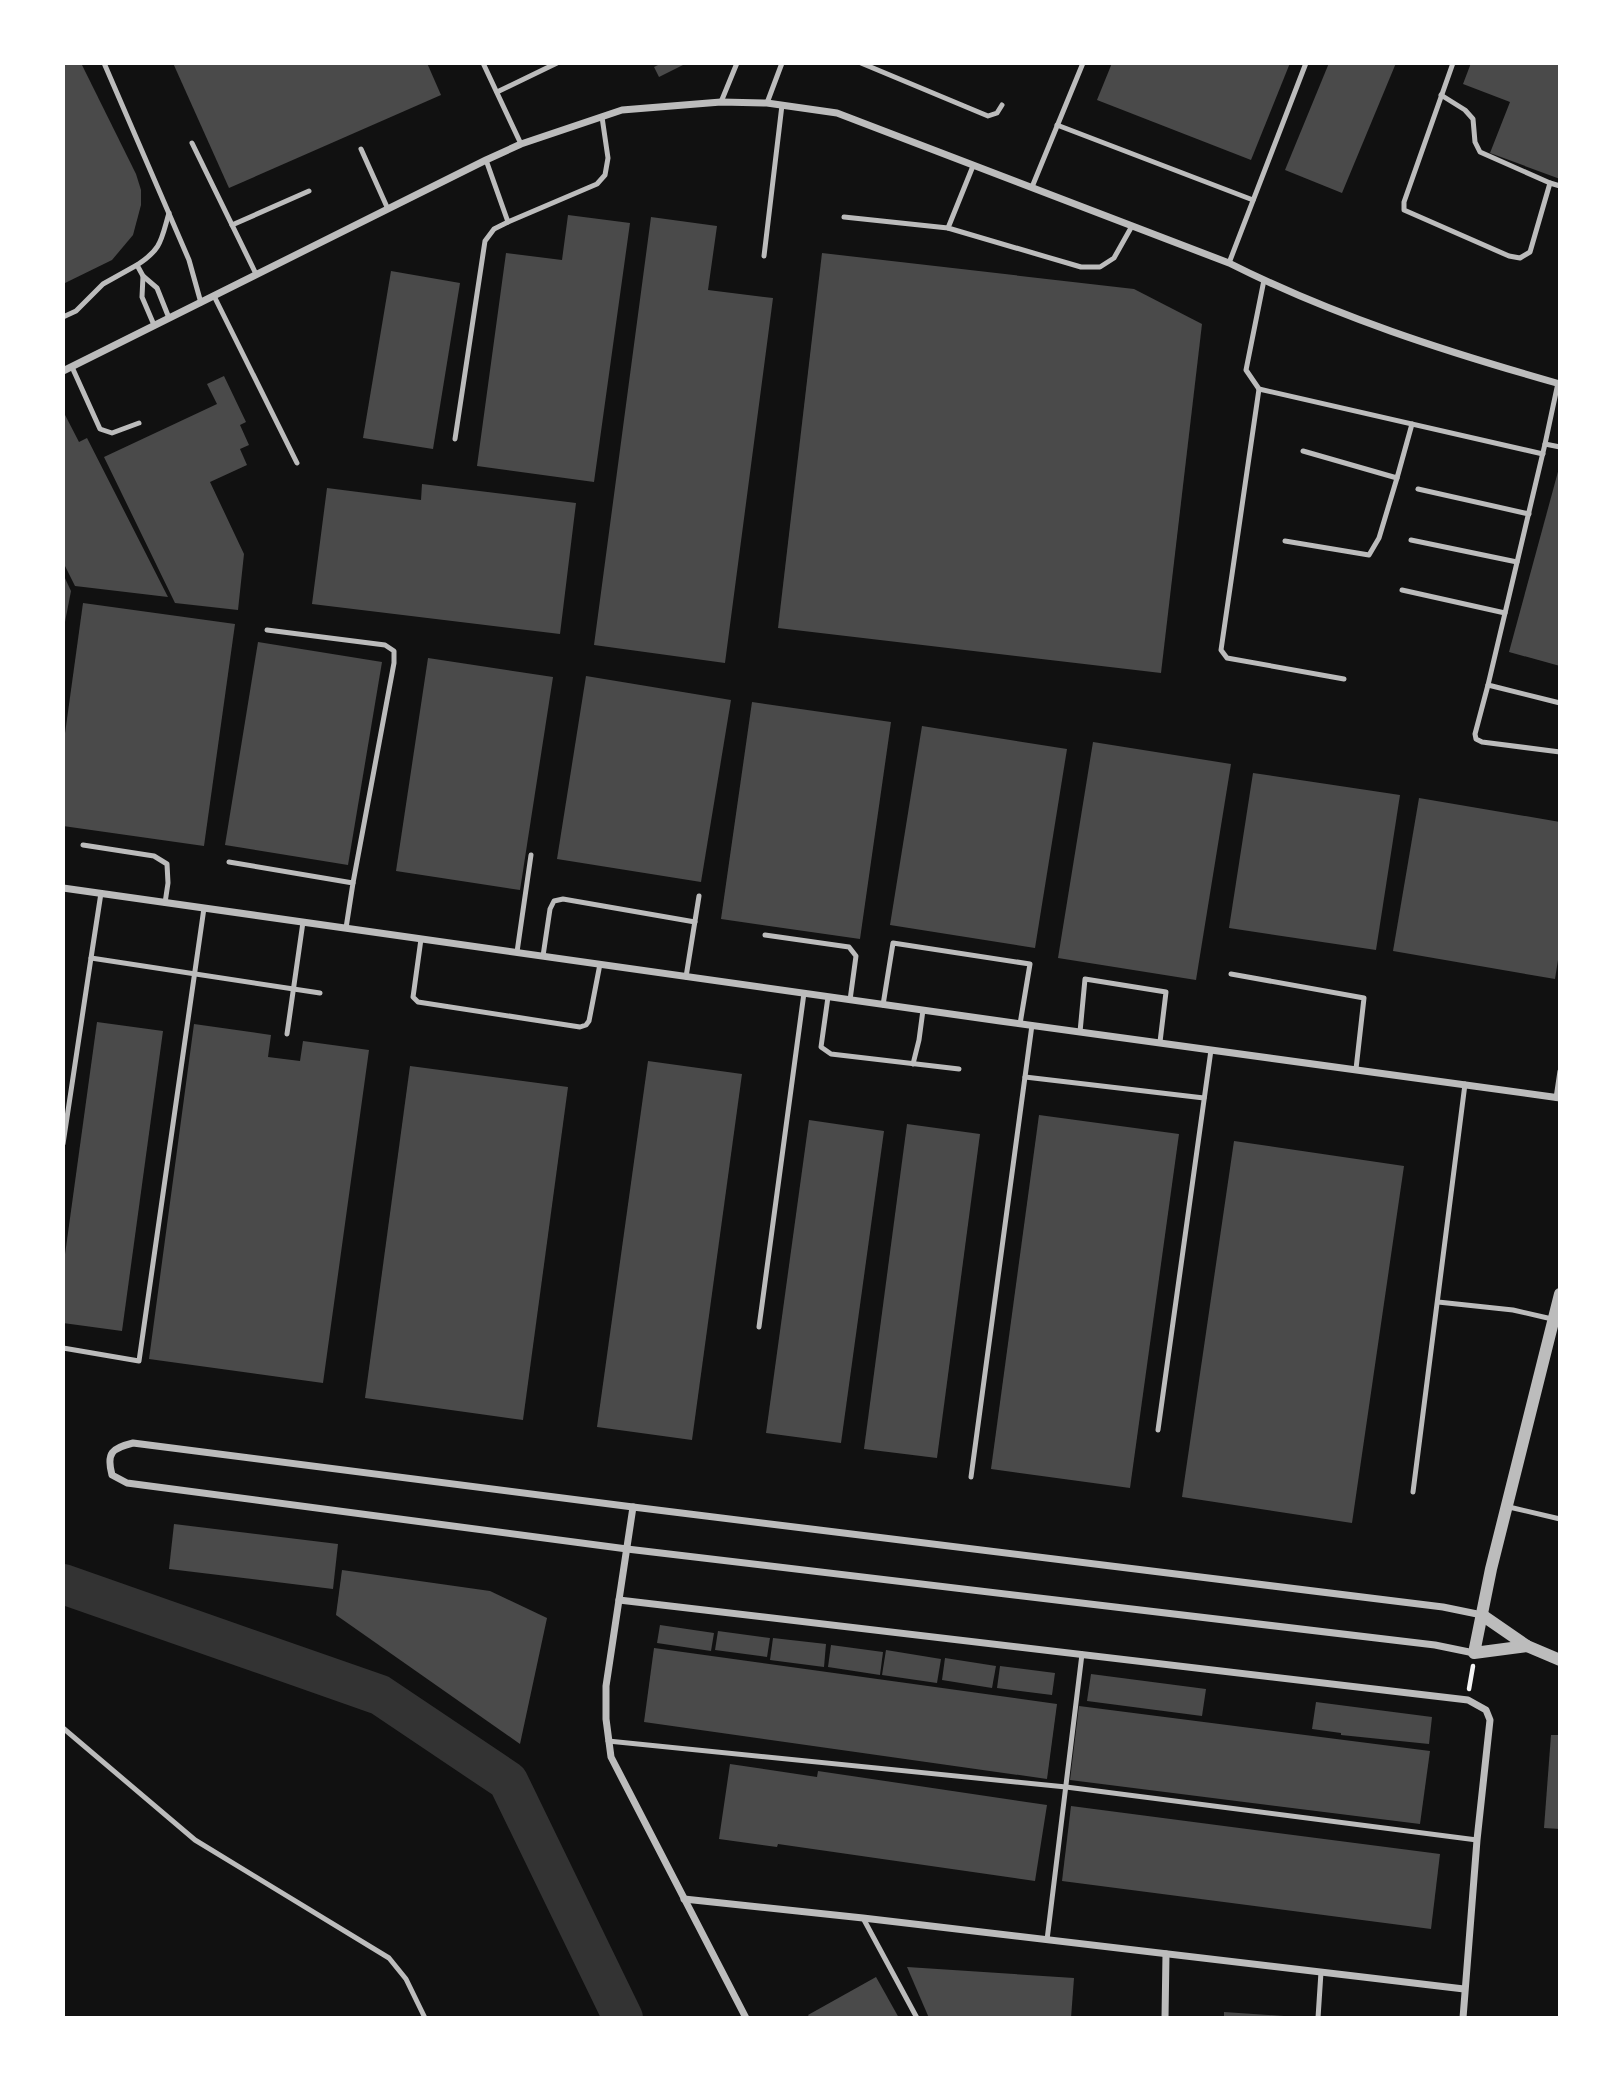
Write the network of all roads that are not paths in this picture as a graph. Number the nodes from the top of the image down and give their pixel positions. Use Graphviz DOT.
graph roads {
  1 [pos="104,63"];
  2 [pos="483,63"];
  3 [pos="557,63"];
  4 [pos="737,63"];
  5 [pos="782,63"];
  6 [pos="861,63"];
  7 [pos="1083,63"];
  8 [pos="1306,63"];
  9 [pos="1453,63"];
  10 [pos="497,92"];
  11 [pos="1441,95"];
  12 [pos="720,102"];
  13 [pos="767,103"];
  14 [pos="782,105"];
  15 [pos="1002,105"];
  16 [pos="602,117"];
  17 [pos="1057,125"];
  18 [pos="192,143"];
  19 [pos="521,144"];
  20 [pos="361,149"];
  21 [pos="486,160"];
  22 [pos="973,166"];
  23 [pos="1550,183"];
  24 [pos="1560,186"];
  25 [pos="1032,187"];
  26 [pos="309,191"];
  27 [pos="1253,200"];
  28 [pos="387,208"];
  29 [pos="169,212"];
  30 [pos="844,217"];
  31 [pos="508,222"];
  32 [pos="232,225"];
  33 [pos="1132,226"];
  34 [pos="948,228"];
  35 [pos="764,256"];
  36 [pos="1229,263"];
  37 [pos="137,265"];
  38 [pos="256,274"];
  39 [pos="143,275"];
  40 [pos="1264,281"];
  41 [pos="214,296"];
  42 [pos="201,303"];
  43 [pos="63,317"];
  44 [pos="169,318"];
  45 [pos="154,325"];
  46 [pos="72,366"];
  47 [pos="63,371"];
  48 [pos="1559,383"];
  49 [pos="1259,389"];
  50 [pos="139,423"];
  51 [pos="1412,424"];
  52 [pos="455,439"];
  53 [pos="1545,444"];
  54 [pos="1560,447"];
  55 [pos="1303,451"];
  56 [pos="1543,454"];
  57 [pos="297,463"];
  58 [pos="1397,478"];
  59 [pos="1418,489"];
  60 [pos="1529,514"];
  61 [pos="1410,540"];
  62 [pos="1285,541"];
  63 [pos="1517,562"];
  64 [pos="1402,590"];
  65 [pos="1505,613"];
  66 [pos="267,630"];
  67 [pos="1344,679"];
  68 [pos="1488,685"];
  69 [pos="1560,703"];
  70 [pos="1560,751"];
  71 [pos="83,845"];
  72 [pos="531,855"];
  73 [pos="229,862"];
  74 [pos="353,883"];
  75 [pos="63,888"];
  76 [pos="101,893"];
  77 [pos="699,897"];
  78 [pos="165,902"];
  79 [pos="204,908"];
  80 [pos="303,922"];
  81 [pos="695,922"];
  82 [pos="346,928"];
  83 [pos="765,935"];
  84 [pos="421,939"];
  85 [pos="517,953"];
  86 [pos="543,956"];
  87 [pos="92,958"];
  88 [pos="600,964"];
  89 [pos="194,972"];
  90 [pos="1231,974"];
  91 [pos="686,977"];
  92 [pos="294,988"];
  93 [pos="320,993"];
  94 [pos="804,993"];
  95 [pos="828,997"];
  96 [pos="850,1000"];
  97 [pos="883,1004"];
  98 [pos="923,1010"];
  99 [pos="1020,1024"];
  100 [pos="1032,1025"];
  101 [pos="1080,1032"];
  102 [pos="287,1034"];
  103 [pos="1160,1042"];
  104 [pos="1211,1049"];
  105 [pos="913,1064"];
  106 [pos="959,1069"];
  107 [pos="1356,1069"];
  108 [pos="1560,1071"];
  109 [pos="1025,1077"];
  110 [pos="1465,1084"];
  111 [pos="1204,1097"];
  112 [pos="1558,1098"];
  113 [pos="63,1144"];
  114 [pos="1560,1294"];
  115 [pos="1438,1301"];
  116 [pos="759,1327"];
  117 [pos="1555,1327"];
  118 [pos="63,1348"];
  119 [pos="1158,1430"];
  120 [pos="971,1477"];
  121 [pos="1413,1492"];
  122 [pos="633,1507"];
  123 [pos="1506,1507"];
  124 [pos="1560,1520"];
  125 [pos="627,1549"];
  126 [pos="619,1600"];
  127 [pos="1482,1615"];
  128 [pos="1527,1646"];
  129 [pos="1474,1653"];
  130 [pos="1082,1654"];
  131 [pos="1560,1660"];
  132 [pos="63,1728"];
  133 [pos="608,1741"];
  134 [pos="1066,1787"];
  135 [pos="1477,1840"];
  136 [pos="684,1899"];
  137 [pos="863,1918"];
  138 [pos="1047,1940"];
  139 [pos="1166,1954"];
  140 [pos="1321,1972"];
  141 [pos="1464,1989"];
  142 [pos="425,2018"];
  143 [pos="746,2018"];
  144 [pos="917,2018"];
  145 [pos="1165,2018"];
  146 [pos="1318,2018"];
  147 [pos="1463,2018"];
  1 -- 29 [label="lane"];
  2 -- 10 [label="lane"];
  3 -- 10 [label="lane"];
  4 -- 12 [label="lane"];
  5 -- 13 [label="lane"];
  6 -- 15 [label="lane"];
  7 -- 17 [label="lane"];
  8 -- 27 [label="lane"];
  9 -- 11 [label="lane"];
  10 -- 19 [label="lane"];
  11 -- 23 [label="lane"];
  11 -- 23 [label="lane"];
  12 -- 13 [label="street"];
  12 -- 16 [label="street"];
  13 -- 14 [label="street"];
  14 -- 22 [label="street"];
  14 -- 35 [label="lane"];
  16 -- 19 [label="street"];
  16 -- 31 [label="lane"];
  17 -- 25 [label="lane"];
  17 -- 27 [label="lane"];
  18 -- 32 [label="lane"];
  19 -- 21 [label="street"];
  20 -- 28 [label="lane"];
  21 -- 28 [label="street"];
  21 -- 31 [label="lane"];
  22 -- 25 [label="street"];
  22 -- 34 [label="lane"];
  23 -- 24 [label="lane"];
  25 -- 33 [label="street"];
  26 -- 32 [label="lane"];
  27 -- 36 [label="lane"];
  28 -- 38 [label="street"];
  29 -- 37 [label="lane"];
  29 -- 42 [label="lane"];
  30 -- 34 [label="lane"];
  31 -- 52 [label="lane"];
  32 -- 38 [label="lane"];
  33 -- 34 [label="lane"];
  33 -- 36 [label="street"];
  36 -- 40 [label="street"];
  37 -- 39 [label="lane"];
  37 -- 43 [label="lane"];
  38 -- 41 [label="street"];
  39 -- 44 [label="lane"];
  39 -- 45 [label="lane"];
  40 -- 48 [label="street"];
  40 -- 49 [label="lane"];
  41 -- 42 [label="street"];
  41 -- 57 [label="lane"];
  42 -- 44 [label="street"];
  44 -- 45 [label="street"];
  45 -- 46 [label="street"];
  46 -- 47 [label="street"];
  46 -- 50 [label="lane"];
  48 -- 53 [label="lane"];
  49 -- 51 [label="lane"];
  49 -- 67 [label="lane"];
  51 -- 56 [label="lane"];
  51 -- 58 [label="lane"];
  53 -- 54 [label="lane"];
  53 -- 56 [label="lane"];
  55 -- 58 [label="lane"];
  56 -- 60 [label="lane"];
  58 -- 62 [label="lane"];
  59 -- 60 [label="lane"];
  60 -- 63 [label="lane"];
  61 -- 63 [label="lane"];
  63 -- 65 [label="lane"];
  64 -- 65 [label="lane"];
  65 -- 68 [label="lane"];
  66 -- 74 [label="lane"];
  68 -- 69 [label="lane"];
  68 -- 70 [label="lane"];
  71 -- 78 [label="lane"];
  72 -- 85 [label="lane"];
  73 -- 74 [label="lane"];
  74 -- 82 [label="lane"];
  75 -- 76 [label="street"];
  76 -- 78 [label="street"];
  76 -- 87 [label="lane"];
  77 -- 81 [label="lane"];
  78 -- 79 [label="street"];
  79 -- 80 [label="street"];
  79 -- 89 [label="lane"];
  80 -- 82 [label="street"];
  80 -- 92 [label="lane"];
  81 -- 86 [label="lane"];
  81 -- 91 [label="lane"];
  82 -- 84 [label="street"];
  83 -- 96 [label="lane"];
  84 -- 85 [label="street"];
  84 -- 88 [label="lane"];
  85 -- 86 [label="street"];
  86 -- 88 [label="street"];
  87 -- 89 [label="lane"];
  87 -- 113 [label="lane"];
  88 -- 91 [label="street"];
  89 -- 92 [label="lane"];
  89 -- 118 [label="lane"];
  90 -- 107 [label="lane"];
  91 -- 94 [label="street"];
  92 -- 93 [label="lane"];
  92 -- 102 [label="lane"];
  94 -- 95 [label="street"];
  94 -- 116 [label="lane"];
  95 -- 96 [label="street"];
  95 -- 105 [label="lane"];
  96 -- 97 [label="street"];
  97 -- 98 [label="street"];
  97 -- 99 [label="lane"];
  98 -- 99 [label="street"];
  98 -- 105 [label="lane"];
  99 -- 100 [label="street"];
  100 -- 101 [label="street"];
  100 -- 109 [label="lane"];
  101 -- 103 [label="street"];
  101 -- 103 [label="lane"];
  103 -- 104 [label="street"];
  104 -- 107 [label="street"];
  104 -- 111 [label="lane"];
  105 -- 106 [label="lane"];
  107 -- 110 [label="street"];
  108 -- 112 [label="lane"];
  109 -- 111 [label="lane"];
  109 -- 120 [label="lane"];
  110 -- 112 [label="street"];
  110 -- 115 [label="lane"];
  111 -- 119 [label="lane"];
  114 -- 117 [label="street"];
  115 -- 117 [label="lane"];
  115 -- 121 [label="lane"];
  117 -- 123 [label="street"];
  122 -- 125 [label="street"];
  122 -- 125 [label="street"];
  122 -- 127 [label="street"];
  123 -- 124 [label="lane"];
  123 -- 127 [label="street"];
  125 -- 126 [label="street"];
  125 -- 129 [label="street"];
  126 -- 130 [label="street"];
  126 -- 133 [label="street"];
  127 -- 128 [label="street"];
  127 -- 129 [label="street"];
  128 -- 129 [label="street"];
  128 -- 131 [label="street"];
  130 -- 134 [label="lane"];
  130 -- 135 [label="street"];
  132 -- 142 [label="lane"];
  133 -- 134 [label="lane"];
  133 -- 136 [label="street"];
  134 -- 135 [label="lane"];
  134 -- 138 [label="lane"];
  135 -- 141 [label="street"];
  136 -- 137 [label="street"];
  136 -- 143 [label="street"];
  137 -- 138 [label="street"];
  137 -- 144 [label="lane"];
  138 -- 139 [label="street"];
  139 -- 140 [label="street"];
  139 -- 145 [label="street"];
  140 -- 141 [label="street"];
  140 -- 146 [label="lane"];
  141 -- 147 [label="street"];
}
